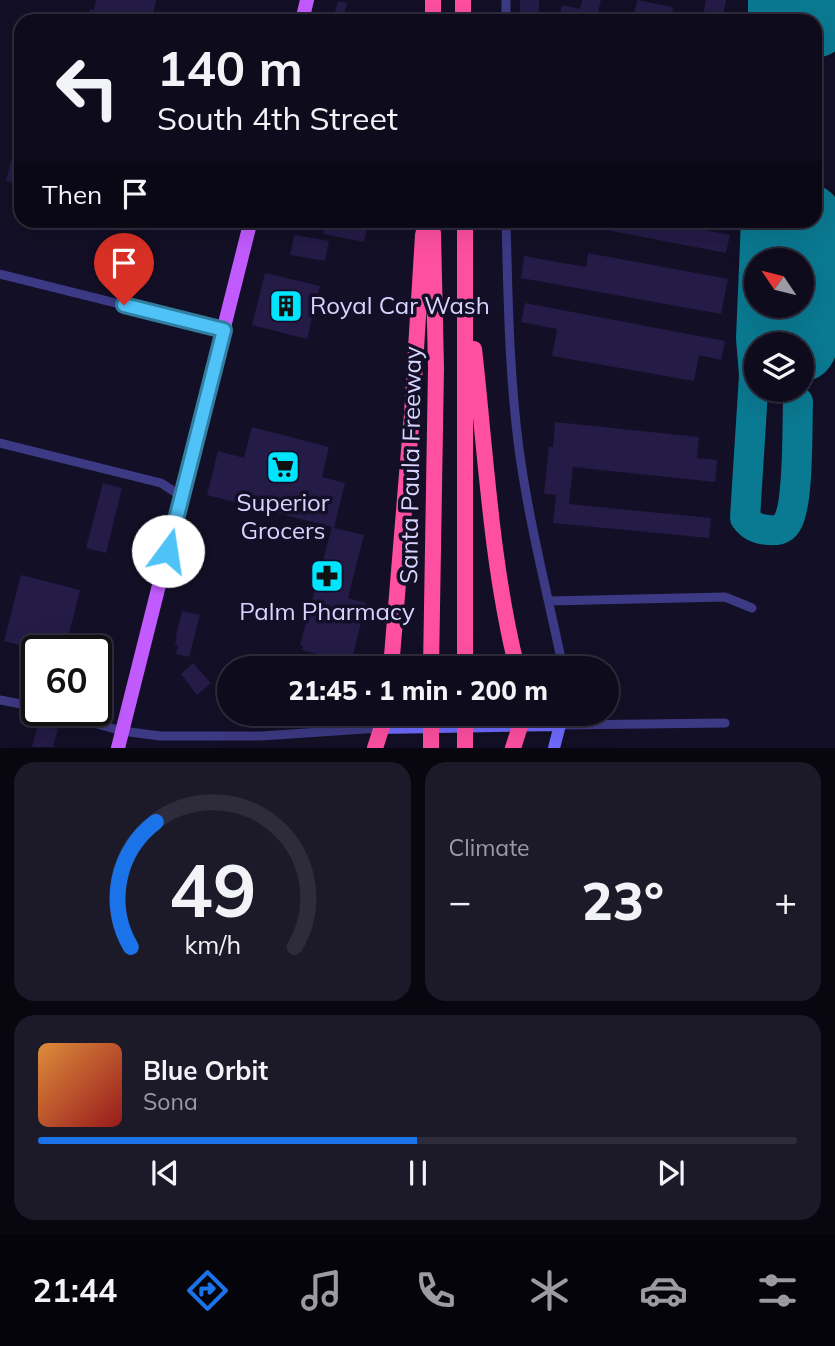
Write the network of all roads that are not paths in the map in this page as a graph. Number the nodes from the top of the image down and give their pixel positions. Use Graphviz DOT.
graph roads {
  1 [pos="249,228"];
  2 [pos="425,228"];
  3 [pos="433,228"];
  4 [pos="465,228"];
  5 [pos="506,228"];
  6 [pos="466,273"];
  7 [pos="0,274"];
  8 [pos="224,330"];
  9 [pos="0,443"];
  10 [pos="181,496"];
  11 [pos="549,601"];
  12 [pos="752,608"];
  13 [pos="392,656"];
  14 [pos="431,656"];
  15 [pos="465,656"];
  16 [pos="514,656"];
  17 [pos="561,656"];
  18 [pos="0,700"];
  19 [pos="21,704"];
  20 [pos="619,721"];
  21 [pos="725,723"];
  22 [pos="102,726"];
  23 [pos="342,726"];
  24 [pos="381,726"];
  25 [pos="431,726"];
  26 [pos="465,726"];
  27 [pos="519,726"];
  28 [pos="560,726"];
  29 [pos="122,732"];
  30 [pos="261,736"];
  31 [pos="118,747"];
  32 [pos="262,747"];
  33 [pos="374,747"];
  34 [pos="431,747"];
  35 [pos="465,747"];
  36 [pos="513,747"];
  37 [pos="554,747"];
  1 -- 8 [label="main road"];
  2 -- 13 [label="highway"];
  3 -- 14 [label="highway, Santa Paula Freeway"];
  4 -- 6 [label="highway"];
  5 -- 11 [label="street"];
  6 -- 15 [label="highway"];
  6 -- 16 [label="highway"];
  7 -- 8 [label="street"];
  8 -- 10 [label="main road"];
  9 -- 10 [label="street"];
  10 -- 29 [label="main road"];
  11 -- 12 [label="street"];
  11 -- 17 [label="street"];
  18 -- 19 [label="street"];
  20 -- 21 [label="street"];
  22 -- 29 [label="street"];
  23 -- 30 [label="street"];
  24 -- 33 [label="highway"];
  25 -- 34 [label="highway"];
  26 -- 35 [label="highway"];
  27 -- 36 [label="highway"];
  28 -- 37 [label="street"];
  29 -- 30 [label="street"];
  29 -- 31 [label="main road"];
  30 -- 32 [label="street"];
}
